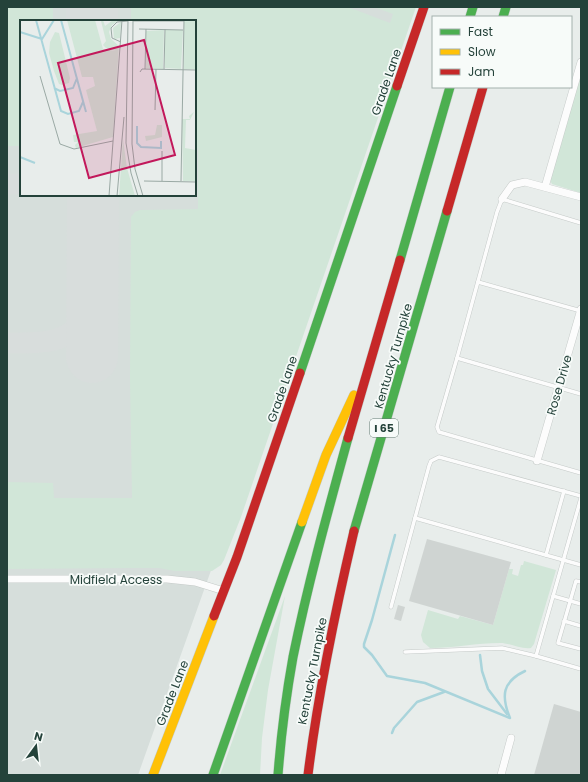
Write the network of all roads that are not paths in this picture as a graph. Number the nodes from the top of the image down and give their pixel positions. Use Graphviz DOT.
graph roads {
  1 [pos="424,7"];
  2 [pos="581,62"];
  3 [pos="450,88"];
  4 [pos="483,88"];
  5 [pos="545,187"];
  6 [pos="581,197"];
  7 [pos="502,199"];
  8 [pos="581,223"];
  9 [pos="478,282"];
  10 [pos="581,310"];
  11 [pos="457,358"];
  12 [pos="370,359"];
  13 [pos="558,387"];
  14 [pos="581,394"];
  15 [pos="536,461"];
  16 [pos="581,473"];
  17 [pos="564,492"];
  18 [pos="581,497"];
  19 [pos="415,518"];
  20 [pos="546,555"];
  21 [pos="563,560"];
  22 [pos="581,565"];
  23 [pos="7,579"];
  24 [pos="581,582"];
  25 [pos="224,591"];
  26 [pos="553,596"];
  27 [pos="570,601"];
  28 [pos="581,604"];
  29 [pos="391,607"];
  30 [pos="564,621"];
  31 [pos="581,626"];
  32 [pos="581,649"];
  33 [pos="404,652"];
  34 [pos="536,656"];
  35 [pos="581,669"];
  36 [pos="511,738"];
  37 [pos="153,775"];
  38 [pos="213,775"];
  39 [pos="278,775"];
  40 [pos="308,775"];
  41 [pos="501,775"];
  1 -- 25 [label="main road, Grade Lane"];
  2 -- 5 [label="street"];
  3 -- 12 [label="main road, I 65"];
  4 -- 40 [label="main road, Kentucky Turnpike / I 65"];
  5 -- 6 [label="street"];
  5 -- 7 [label="street"];
  7 -- 8 [label="lane"];
  7 -- 9 [label="lane"];
  9 -- 10 [label="lane"];
  9 -- 11 [label="lane"];
  10 -- 13 [label="street, Rose Drive"];
  11 -- 13 [label="lane"];
  11 -- 15 [label="lane"];
  12 -- 38 [label="main road"];
  12 -- 39 [label="main road, I 65"];
  13 -- 14 [label="lane"];
  13 -- 15 [label="street, Rose Drive"];
  15 -- 16 [label="lane"];
  17 -- 18 [label="lane"];
  17 -- 19 [label="lane"];
  17 -- 20 [label="lane"];
  18 -- 21 [label="lane"];
  19 -- 20 [label="lane"];
  19 -- 29 [label="lane"];
  20 -- 21 [label="lane"];
  21 -- 22 [label="lane"];
  21 -- 26 [label="lane"];
  23 -- 25 [label="street, Midfield Access"];
  24 -- 27 [label="lane"];
  25 -- 37 [label="main road, Grade Lane"];
  26 -- 27 [label="lane"];
  26 -- 34 [label="lane"];
  27 -- 28 [label="lane"];
  27 -- 30 [label="lane"];
  30 -- 31 [label="lane"];
  30 -- 32 [label="lane"];
  33 -- 34 [label="lane"];
  34 -- 35 [label="lane"];
  36 -- 41 [label="street"];
}
